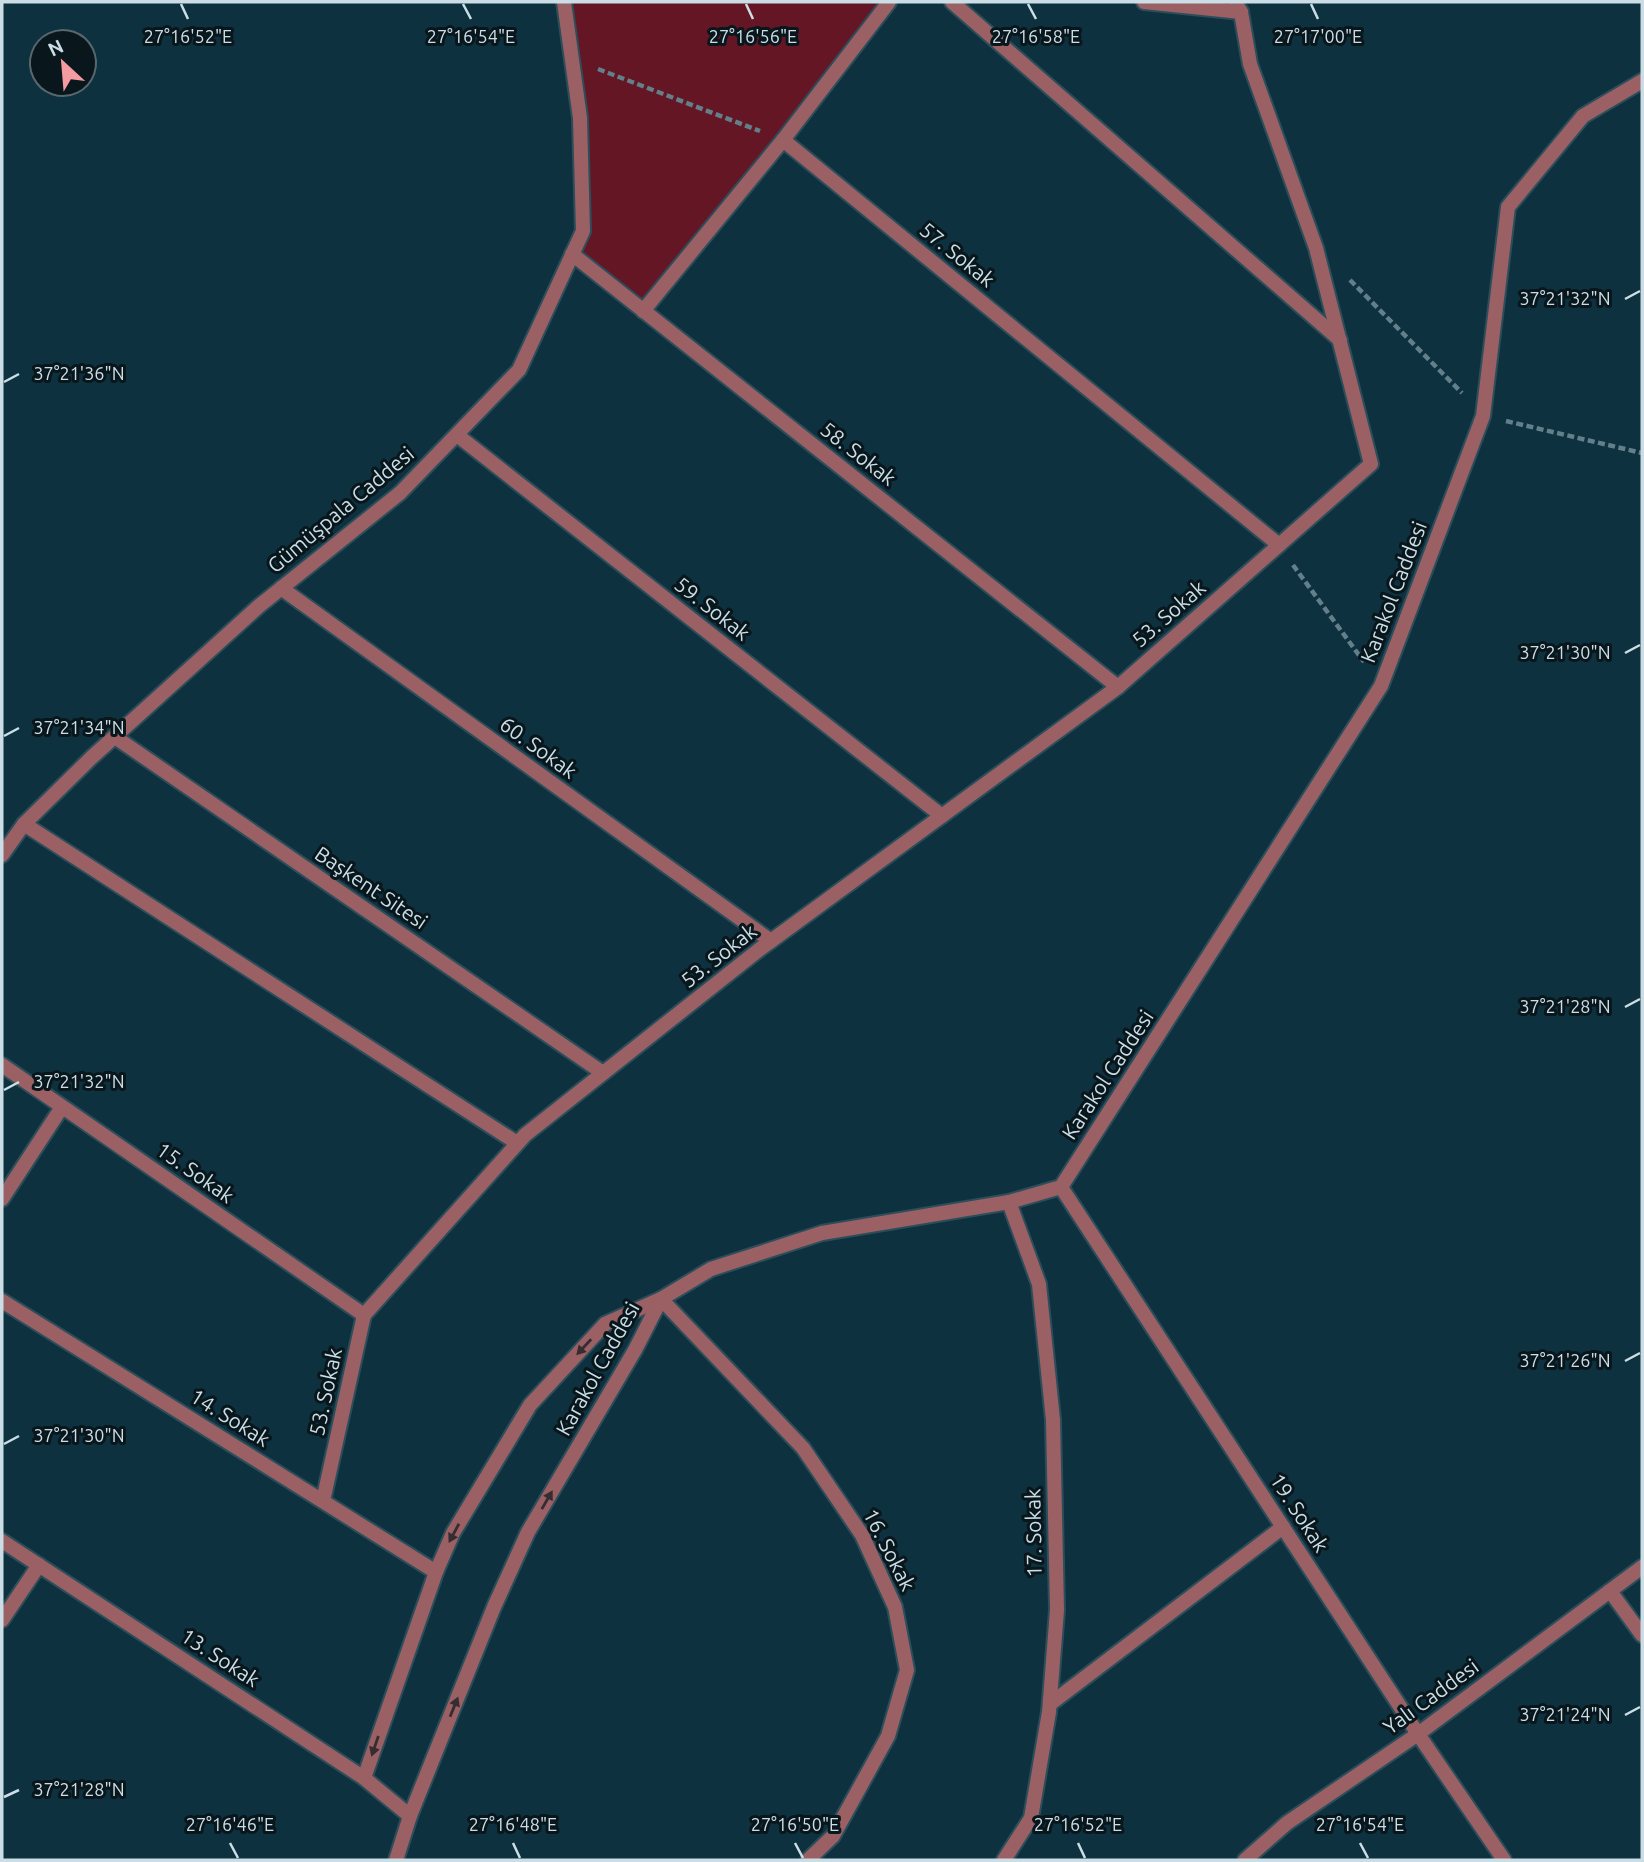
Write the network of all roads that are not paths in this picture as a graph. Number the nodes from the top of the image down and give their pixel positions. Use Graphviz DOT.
graph roads {
  1 [pos="564,2"];
  2 [pos="889,2"];
  3 [pos="952,2"];
  4 [pos="1144,2"];
  5 [pos="1238,7"];
  6 [pos="1642,81"];
  7 [pos="783,140"];
  8 [pos="572,254"];
  9 [pos="643,311"];
  10 [pos="1340,340"];
  11 [pos="457,435"];
  12 [pos="1279,545"];
  13 [pos="281,588"];
  14 [pos="1118,687"];
  15 [pos="115,737"];
  16 [pos="942,816"];
  17 [pos="24,824"];
  18 [pos="2,855"];
  19 [pos="771,942"];
  20 [pos="2,1065"];
  21 [pos="603,1073"];
  22 [pos="62,1107"];
  23 [pos="517,1143"];
  24 [pos="1061,1187"];
  25 [pos="2,1199"];
  26 [pos="1009,1202"];
  27 [pos="661,1299"];
  28 [pos="2,1301"];
  29 [pos="364,1315"];
  30 [pos="323,1501"];
  31 [pos="1283,1527"];
  32 [pos="2,1541"];
  33 [pos="39,1565"];
  34 [pos="1642,1567"];
  35 [pos="436,1572"];
  36 [pos="1610,1591"];
  37 [pos="2,1620"];
  38 [pos="1642,1635"];
  39 [pos="1050,1704"];
  40 [pos="1418,1734"];
  41 [pos="364,1778"];
  42 [pos="410,1816"];
  43 [pos="396,1860"];
  44 [pos="808,1860"];
  45 [pos="1004,1860"];
  46 [pos="1245,1860"];
  47 [pos="1504,1860"];
  1 -- 8 [label="street, Gümüşpala Caddesi"];
  2 -- 7 [label="street"];
  3 -- 10 [label="street"];
  4 -- 5 [label="street"];
  5 -- 10 [label="street"];
  6 -- 24 [label="street, Karakol Caddesi"];
  7 -- 9 [label="street"];
  7 -- 12 [label="street, 57. Sokak"];
  8 -- 9 [label="street, 58. Sokak"];
  8 -- 11 [label="street, Gümüşpala Caddesi"];
  9 -- 14 [label="street, 58. Sokak"];
  10 -- 12 [label="street, 53. Sokak"];
  11 -- 13 [label="street, Gümüşpala Caddesi"];
  11 -- 16 [label="street, 59. Sokak"];
  12 -- 14 [label="street, 53. Sokak"];
  13 -- 15 [label="street, Gümüşpala Caddesi"];
  13 -- 19 [label="street, 60. Sokak"];
  14 -- 16 [label="street, 53. Sokak"];
  15 -- 17 [label="street, Gümüşpala Caddesi"];
  15 -- 21 [label="street, Başkent Sitesi"];
  16 -- 19 [label="street, 53. Sokak"];
  17 -- 18 [label="street, Gümüşpala Caddesi"];
  17 -- 23 [label="street"];
  19 -- 21 [label="street, 53. Sokak"];
  20 -- 22 [label="street, 15. Sokak"];
  21 -- 23 [label="street, 53. Sokak"];
  22 -- 25 [label="street"];
  22 -- 29 [label="street, 15. Sokak"];
  23 -- 29 [label="street, 53. Sokak"];
  24 -- 26 [label="street, Karakol Caddesi"];
  24 -- 31 [label="street, 19. Sokak"];
  26 -- 27 [label="street, Karakol Caddesi"];
  26 -- 39 [label="street, 17. Sokak"];
  27 -- 35 [label="street, one-way"];
  42 -- 27 [label="street, Karakol Caddesi, one-way"];
  27 -- 44 [label="street, 16. Sokak"];
  28 -- 30 [label="street, 14. Sokak"];
  29 -- 30 [label="street, 53. Sokak"];
  30 -- 35 [label="street, 14. Sokak"];
  31 -- 39 [label="street"];
  31 -- 40 [label="street, 19. Sokak"];
  32 -- 33 [label="street, 13. Sokak"];
  33 -- 37 [label="street"];
  33 -- 41 [label="street, 13. Sokak"];
  34 -- 36 [label="street, Yalı Caddesi"];
  35 -- 41 [label="street, one-way"];
  36 -- 38 [label="street"];
  36 -- 40 [label="street, Yalı Caddesi"];
  39 -- 45 [label="street, 17. Sokak"];
  40 -- 46 [label="street, Yalı Caddesi"];
  40 -- 47 [label="street, 19. Sokak"];
  41 -- 42 [label="street, 13. Sokak"];
  42 -- 43 [label="street, Karakol Caddesi"];
}
